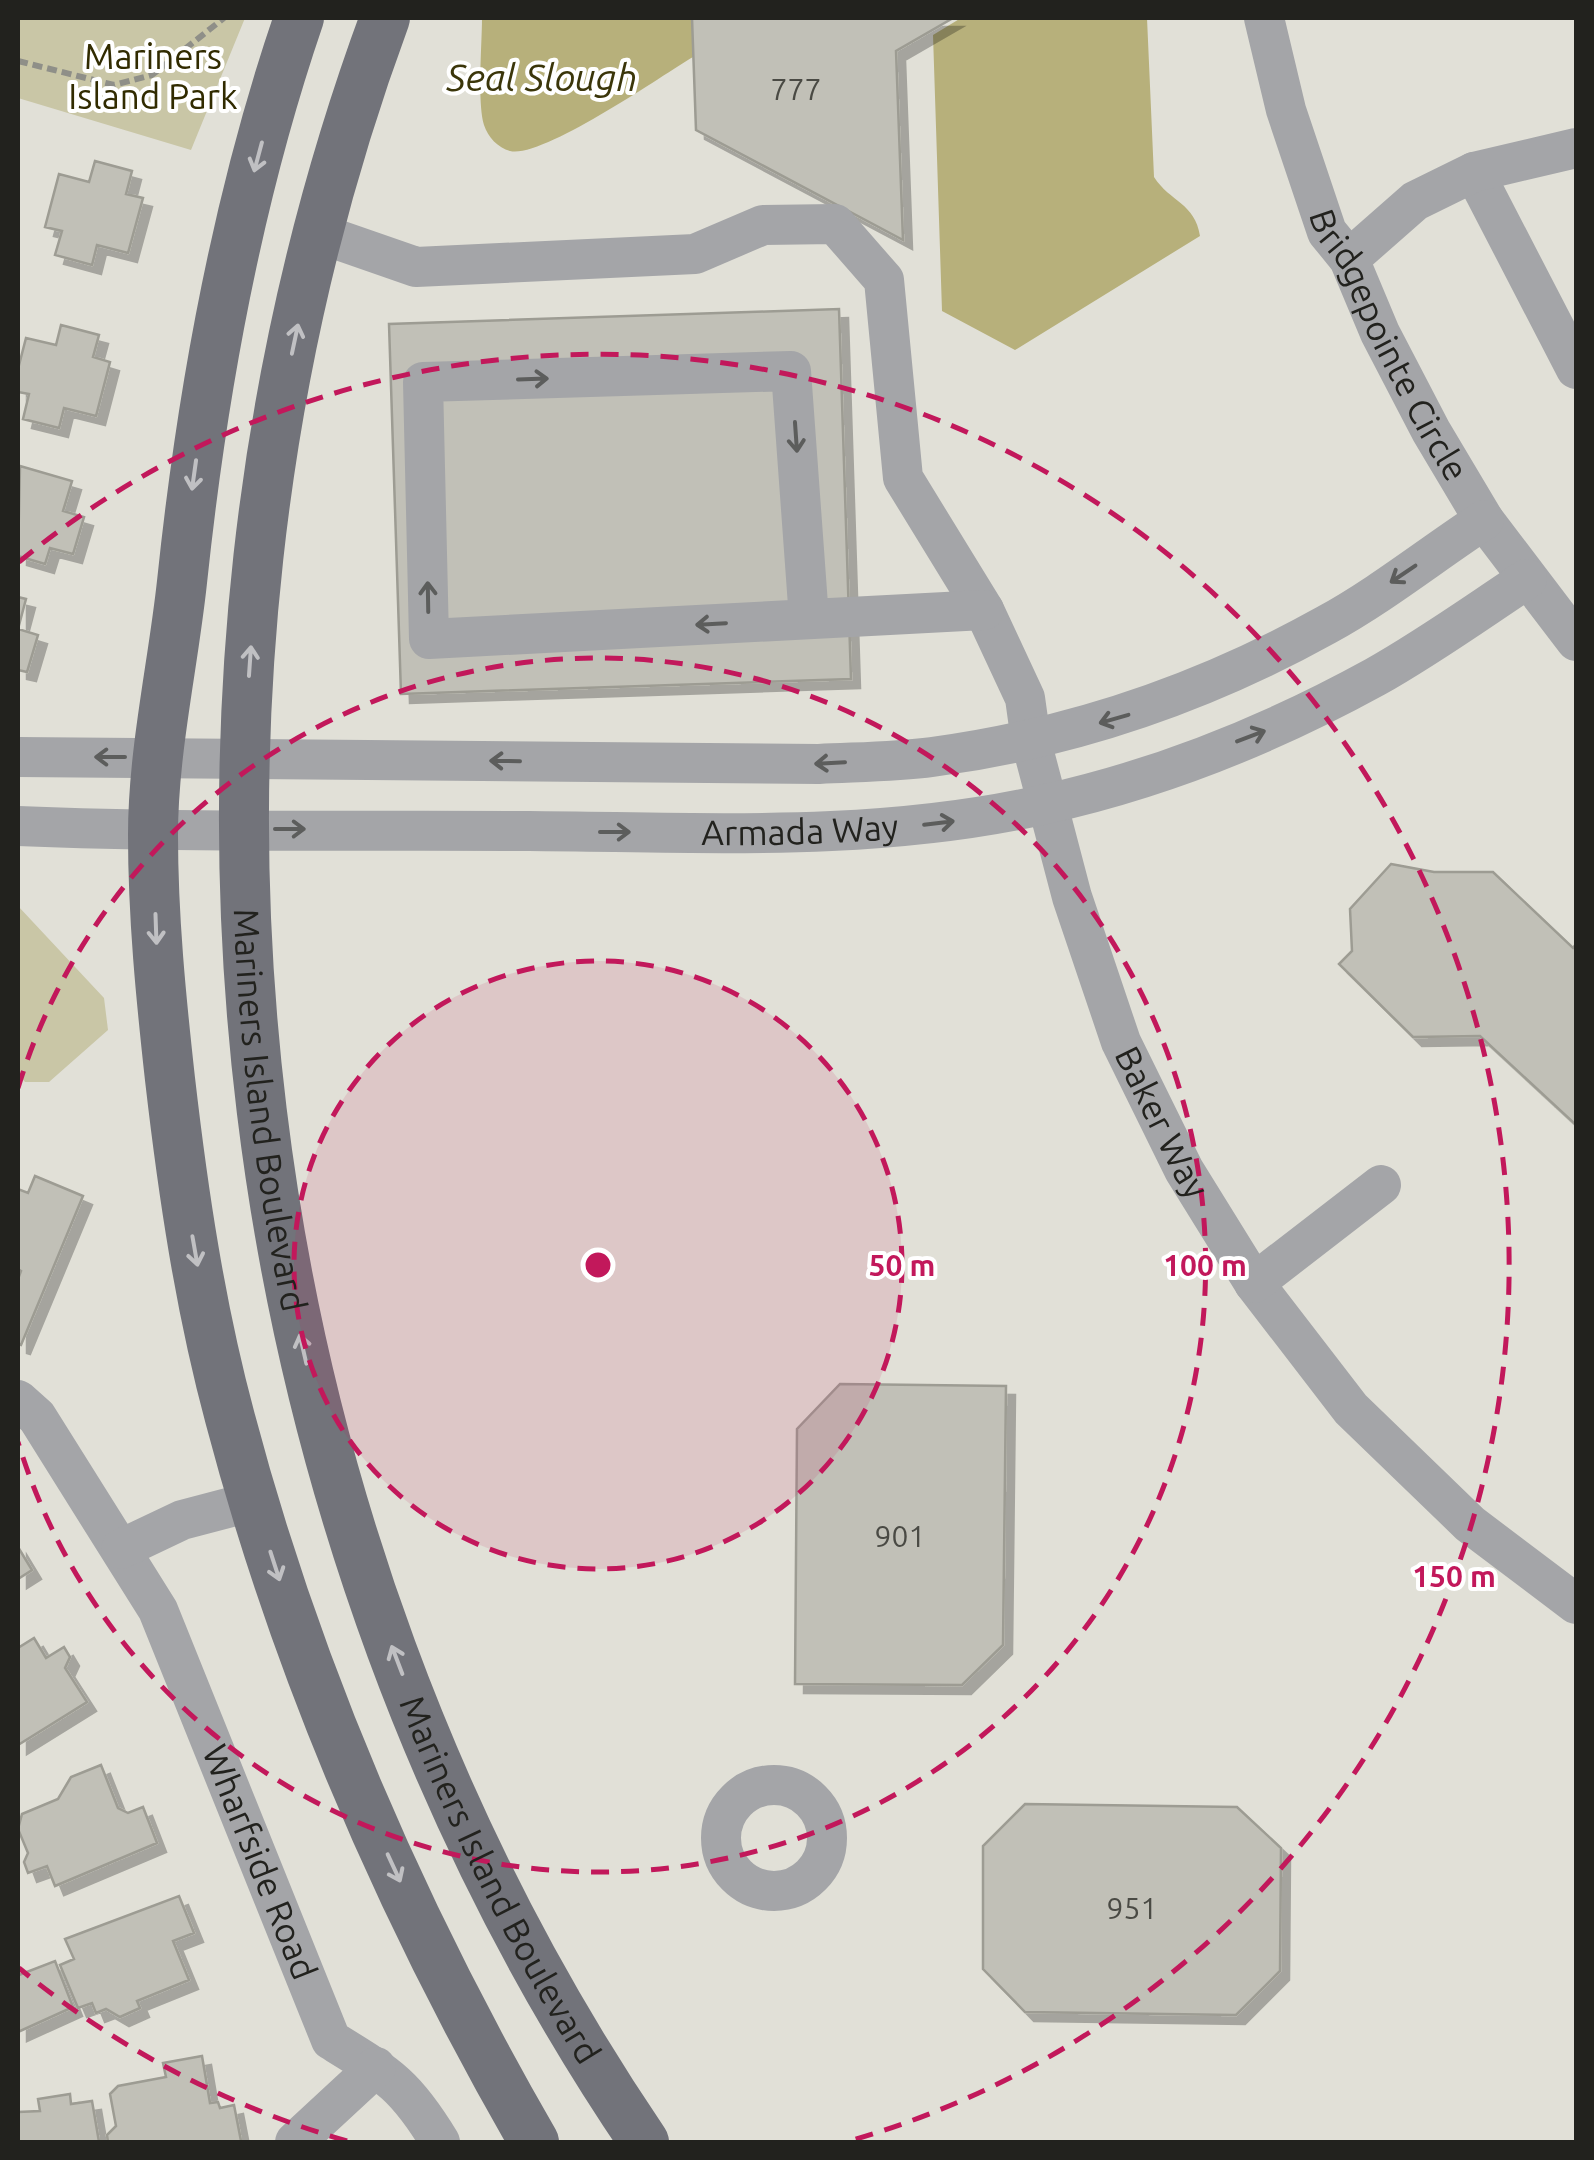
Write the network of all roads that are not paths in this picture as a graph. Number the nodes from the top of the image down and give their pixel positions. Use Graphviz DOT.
graph roads {
  1 [pos="299,18"];
  2 [pos="385,18"];
  3 [pos="1264,18"];
  4 [pos="1576,148"];
  5 [pos="1474,172"];
  6 [pos="318,233"];
  7 [pos="1349,258"];
  8 [pos="1576,369"];
  9 [pos="1484,520"];
  10 [pos="1527,580"];
  11 [pos="984,610"];
  12 [pos="808,620"];
  13 [pos="1576,641"];
  14 [pos="1030,741"];
  15 [pos="18,758"];
  16 [pos="158,758"];
  17 [pos="243,758"];
  18 [pos="1048,804"];
  19 [pos="18,826"];
  20 [pos="243,829"];
  21 [pos="153,832"];
  22 [pos="1382,1185"];
  23 [pos="1254,1282"];
  24 [pos="18,1400"];
  25 [pos="254,1501"];
  26 [pos="121,1548"];
  27 [pos="1576,1604"];
  28 [pos="376,2068"];
  29 [pos="294,2142"];
  30 [pos="440,2142"];
  31 [pos="534,2142"];
  32 [pos="644,2142"];
  1 -- 16 [label="main road, one-way"];
  2 -- 6 [label="main road, Mariners Island Boulevard"];
  3 -- 7 [label="street, Bridgepointe Circle"];
  4 -- 5 [label="street"];
  5 -- 7 [label="street"];
  5 -- 8 [label="street"];
  6 -- 11 [label="street, Baker Way"];
  17 -- 6 [label="main road, Mariners Island Boulevard, one-way"];
  7 -- 9 [label="street, Bridgepointe Circle"];
  9 -- 10 [label="street, Bridgepointe Circle"];
  9 -- 14 [label="street, Armada Way, one-way"];
  10 -- 13 [label="street, Bridgepointe Circle"];
  18 -- 10 [label="street, Armada Way, one-way"];
  11 -- 12 [label="street"];
  11 -- 14 [label="street, Baker Way"];
  12 -- 12 [label="street, one-way"];
  14 -- 17 [label="street, Armada Way, one-way"];
  14 -- 18 [label="street, Baker Way"];
  16 -- 15 [label="street, Armada Way, one-way"];
  16 -- 17 [label="street, Armada Way"];
  16 -- 21 [label="main road"];
  17 -- 20 [label="main road, Mariners Island Boulevard"];
  20 -- 18 [label="street, Armada Way, one-way"];
  18 -- 23 [label="street, Baker Way"];
  19 -- 21 [label="street, Armada Way"];
  20 -- 21 [label="street, Armada Way"];
  32 -- 20 [label="main road, Mariners Island Boulevard, one-way"];
  21 -- 25 [label="main road, one-way"];
  22 -- 23 [label="street"];
  23 -- 27 [label="street, Baker Way"];
  24 -- 26 [label="street, Wharfside Road"];
  25 -- 26 [label="street"];
  25 -- 31 [label="main road, one-way"];
  26 -- 28 [label="street, Wharfside Road"];
  28 -- 29 [label="street"];
  28 -- 30 [label="street, Wharfside Road"];
}
